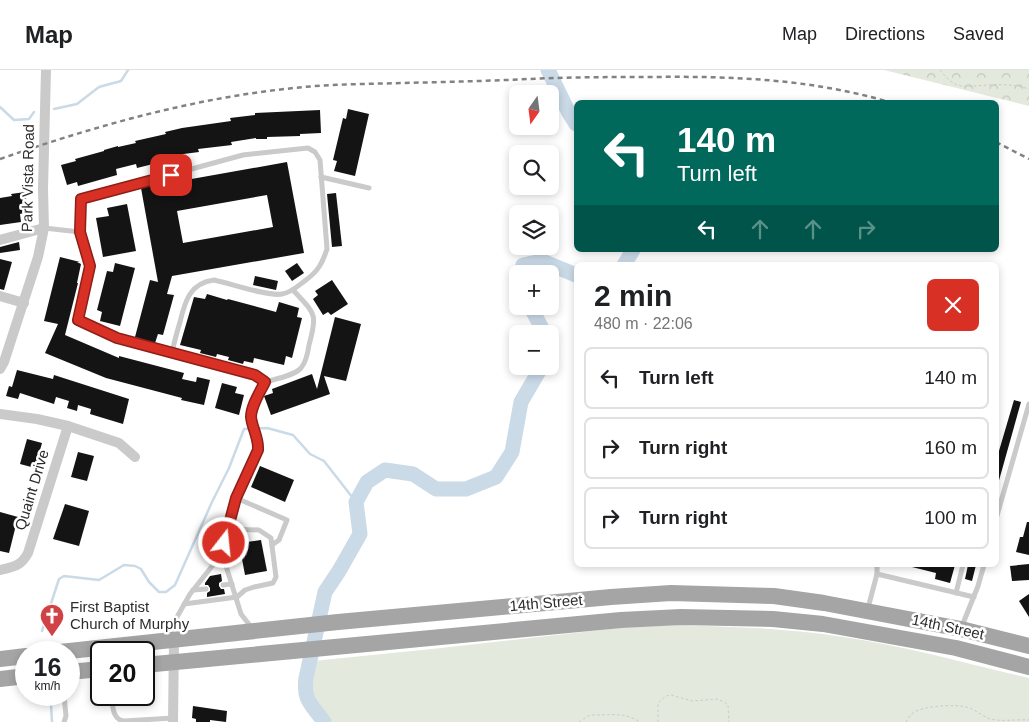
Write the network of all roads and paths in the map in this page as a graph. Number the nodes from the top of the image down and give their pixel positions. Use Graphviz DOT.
graph roads {
  1 [pos="46,70"];
  2 [pos="940,70"];
  3 [pos="1029,89"];
  4 [pos="321,177"];
  5 [pos="369,188"];
  6 [pos="44,228"];
  7 [pos="80,232"];
  8 [pos="0,240"];
  9 [pos="293,290"];
  10 [pos="0,296"];
  11 [pos="24,303"];
  12 [pos="172,353"];
  13 [pos="0,369"];
  14 [pos="265,382"];
  15 [pos="1029,404"];
  16 [pos="0,414"];
  17 [pos="68,426"];
  18 [pos="135,457"];
  19 [pos="236,498"];
  20 [pos="999,509"];
  21 [pos="228,529"];
  22 [pos="272,545"];
  23 [pos="221,550"];
  24 [pos="877,567"];
  25 [pos="962,567"];
  26 [pos="983,567"];
  27 [pos="0,570"];
  28 [pos="877,574"];
  29 [pos="232,584"];
  30 [pos="223,585"];
  31 [pos="206,588"];
  32 [pos="192,590"];
  33 [pos="956,593"];
  34 [pos="237,597"];
  35 [pos="974,597"];
  36 [pos="184,604"];
  37 [pos="868,610"];
  38 [pos="961,628"];
  39 [pos="255,631"];
  40 [pos="174,640"];
  41 [pos="1029,646"];
  42 [pos="956,648"];
  43 [pos="80,650"];
  44 [pos="15,657"];
  45 [pos="0,659"];
  46 [pos="173,663"];
  47 [pos="155,664"];
  48 [pos="1029,667"];
  49 [pos="15,677"];
  50 [pos="0,679"];
  51 [pos="65,706"];
  52 [pos="113,706"];
  53 [pos="173,720"];
  54 [pos="1029,720"];
  55 [pos="118,721"];
  56 [pos="64,722"];
  57 [pos="579,722"];
  58 [pos="640,722"];
  59 [pos="658,722"];
  60 [pos="729,722"];
  61 [pos="906,722"];
  1 -- 6 [label="street, Park Vista Road"];
  2 -- 3 [label="path"];
  4 -- 5 [label="lane"];
  4 -- 7 [label="lane"];
  4 -- 9 [label="lane"];
  6 -- 7 [label="lane"];
  6 -- 8 [label="street"];
  6 -- 11 [label="street, Park Vista Road"];
  7 -- 12 [label="lane"];
  9 -- 12 [label="lane"];
  9 -- 14 [label="lane"];
  10 -- 11 [label="street"];
  11 -- 13 [label="street, Park Vista Road"];
  12 -- 14 [label="lane"];
  14 -- 19 [label="lane"];
  15 -- 20 [label="lane"];
  16 -- 17 [label="street"];
  17 -- 18 [label="street"];
  17 -- 27 [label="street, Quaint Drive"];
  19 -- 21 [label="lane"];
  19 -- 22 [label="lane"];
  21 -- 22 [label="lane"];
  21 -- 23 [label="lane"];
  22 -- 34 [label="lane"];
  23 -- 29 [label="lane"];
  23 -- 32 [label="lane"];
  24 -- 28 [label="lane"];
  25 -- 33 [label="lane"];
  26 -- 35 [label="lane"];
  28 -- 33 [label="lane"];
  28 -- 37 [label="lane"];
  29 -- 30 [label="lane"];
  29 -- 34 [label="lane"];
  31 -- 32 [label="lane"];
  32 -- 36 [label="lane"];
  33 -- 35 [label="lane"];
  34 -- 36 [label="lane"];
  34 -- 39 [label="lane"];
  35 -- 38 [label="lane"];
  36 -- 40 [label="lane"];
  37 -- 38 [label="main road, 14th Street"];
  37 -- 39 [label="main road, 14th Street"];
  38 -- 41 [label="main road, 14th Street"];
  38 -- 42 [label="main road"];
  39 -- 40 [label="main road, 14th Street"];
  40 -- 43 [label="main road, 14th Street"];
  40 -- 46 [label="street"];
  42 -- 46 [label="main road, 14th Street"];
  42 -- 48 [label="main road, 14th Street"];
  44 -- 45 [label="main road"];
  46 -- 47 [label="main road, 14th Street"];
  46 -- 53 [label="street"];
  49 -- 50 [label="main road"];
  51 -- 56 [label="lane"];
  52 -- 55 [label="lane"];
  53 -- 55 [label="lane"];
  54 -- 61 [label="path"];
  57 -- 58 [label="path"];
  59 -- 60 [label="path"];
}
